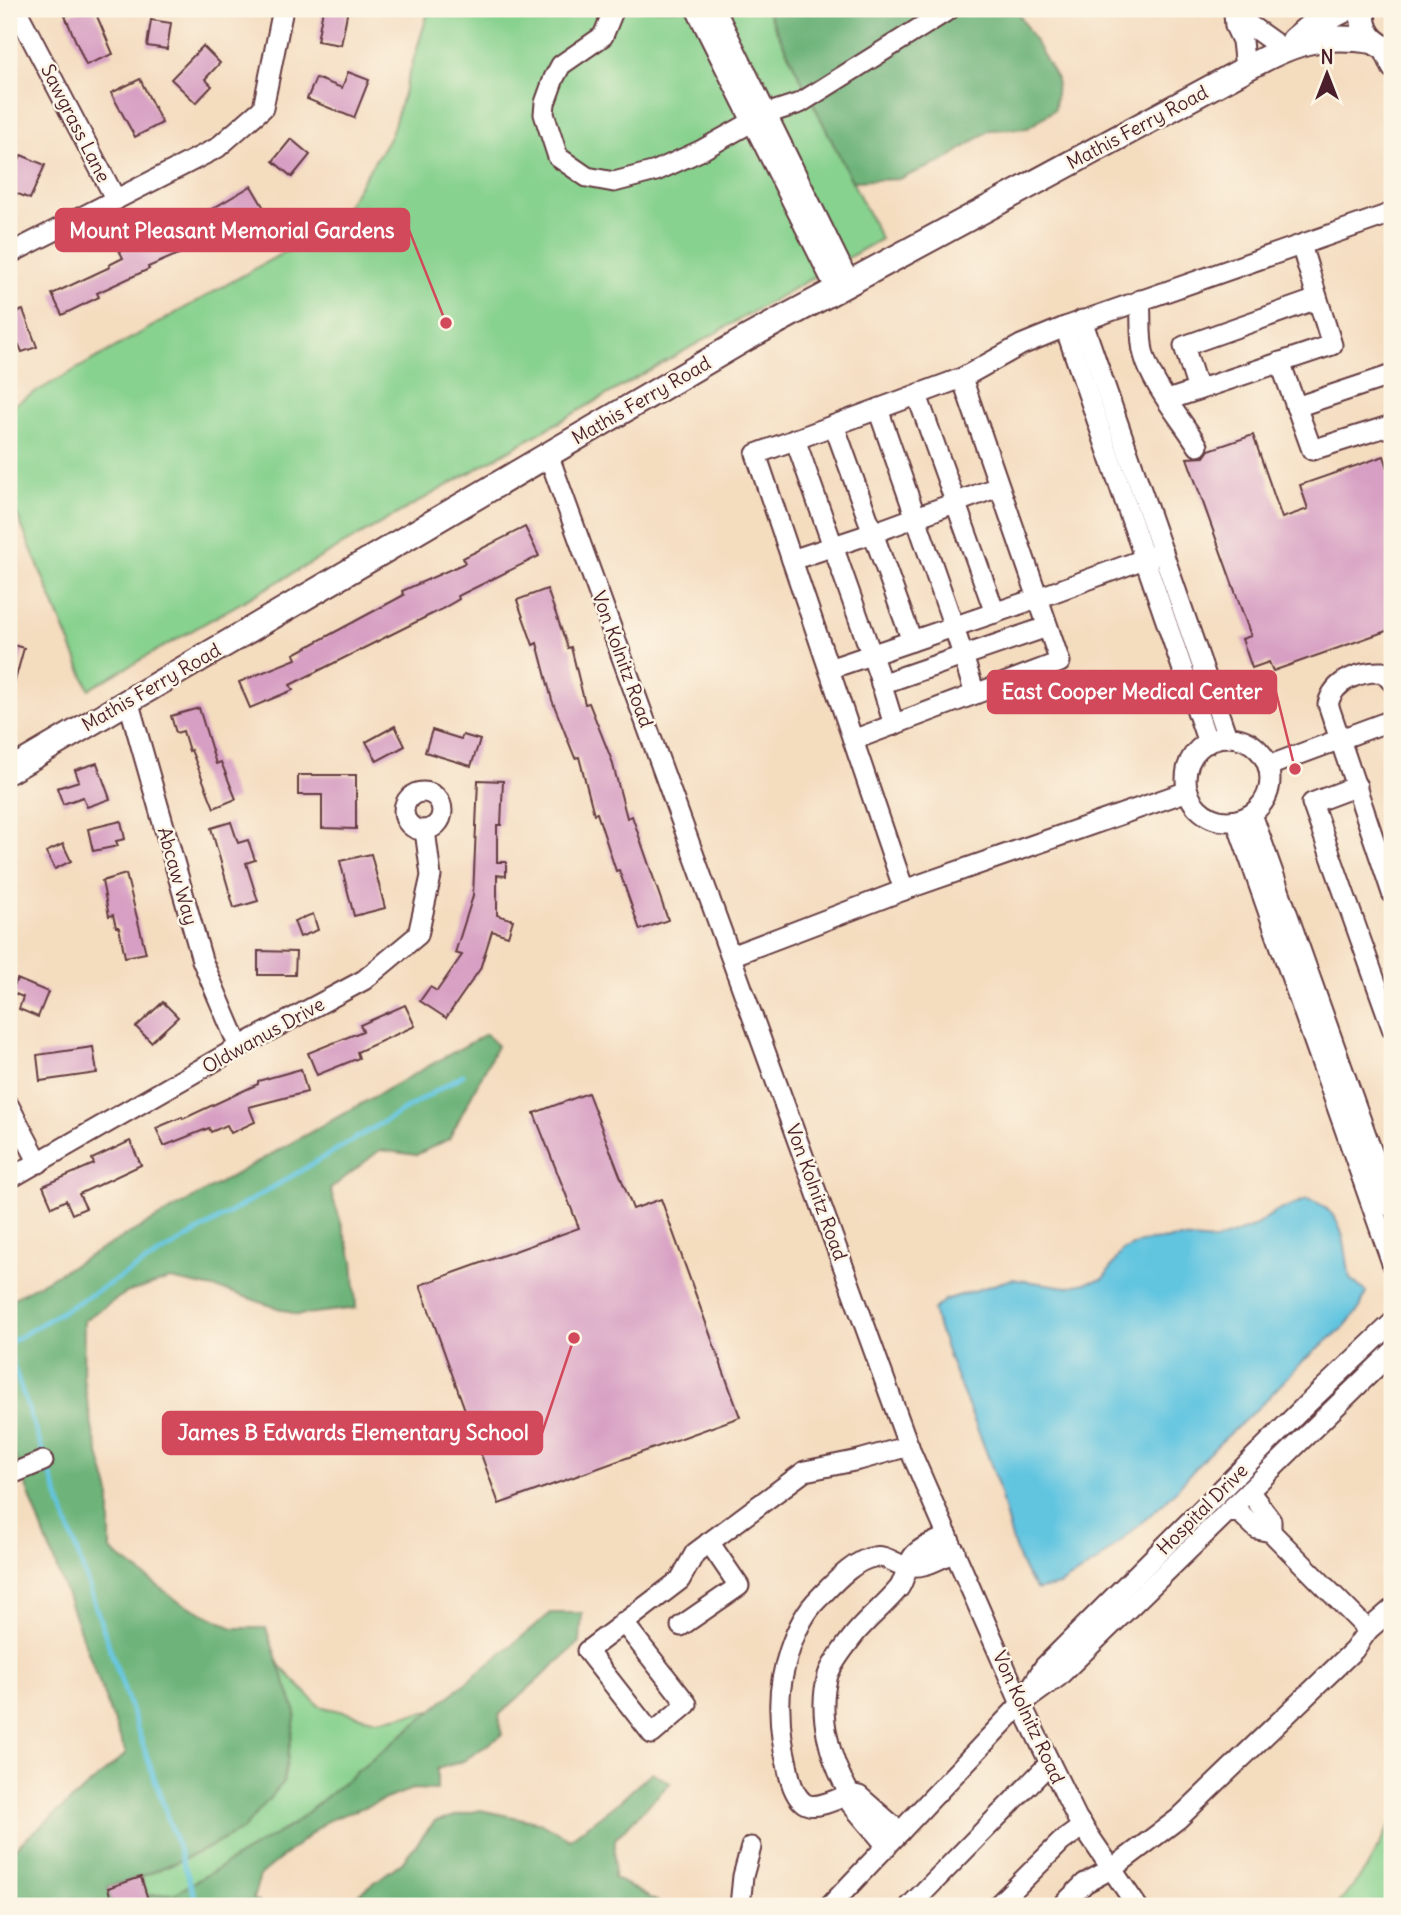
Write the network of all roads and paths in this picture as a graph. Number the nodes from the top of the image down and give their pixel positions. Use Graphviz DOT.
graph roads {
  1 [pos="16,9"];
  2 [pos="283,9"];
  3 [pos="614,9"];
  4 [pos="696,9"];
  5 [pos="715,9"];
  6 [pos="950,9"];
  7 [pos="1346,9"];
  8 [pos="1363,9"];
  9 [pos="1232,11"];
  10 [pos="1283,49"];
  11 [pos="1385,52"];
  12 [pos="1245,69"];
  13 [pos="759,118"];
  14 [pos="116,200"];
  15 [pos="1392,213"];
  16 [pos="1301,245"];
  17 [pos="9,254"];
  18 [pos="842,286"];
  19 [pos="1317,299"];
  20 [pos="1140,300"];
  21 [pos="1073,323"];
  22 [pos="1280,362"];
  23 [pos="1392,375"];
  24 [pos="962,378"];
  25 [pos="1198,390"];
  26 [pos="917,395"];
  27 [pos="1168,400"];
  28 [pos="1296,407"];
  29 [pos="878,409"];
  30 [pos="834,425"];
  31 [pos="1392,425"];
  32 [pos="795,439"];
  33 [pos="1198,446"];
  34 [pos="548,454"];
  35 [pos="998,487"];
  36 [pos="956,502"];
  37 [pos="915,517"];
  38 [pos="873,533"];
  39 [pos="833,546"];
  40 [pos="1153,555"];
  41 [pos="792,560"];
  42 [pos="1038,598"];
  43 [pos="995,613"];
  44 [pos="954,627"];
  45 [pos="1048,627"];
  46 [pos="912,641"];
  47 [pos="872,655"];
  48 [pos="963,655"];
  49 [pos="829,669"];
  50 [pos="1392,682"];
  51 [pos="881,684"];
  52 [pos="975,694"];
  53 [pos="128,700"];
  54 [pos="1392,720"];
  55 [pos="894,725"];
  56 [pos="1227,737"];
  57 [pos="1341,739"];
  58 [pos="853,740"];
  59 [pos="1208,743"];
  60 [pos="1268,766"];
  61 [pos="9,771"];
  62 [pos="1357,786"];
  63 [pos="1188,791"];
  64 [pos="1244,817"];
  65 [pos="425,830"];
  66 [pos="904,890"];
  67 [pos="1392,893"];
  68 [pos="731,956"];
  69 [pos="1392,1028"];
  70 [pos="239,1047"];
  71 [pos="9,1106"];
  72 [pos="39,1163"];
  73 [pos="9,1179"];
  74 [pos="1392,1208"];
  75 [pos="1385,1221"];
  76 [pos="1392,1263"];
  77 [pos="1392,1323"];
  78 [pos="1392,1352"];
  79 [pos="909,1446"];
  80 [pos="43,1461"];
  81 [pos="9,1475"];
  82 [pos="1249,1492"];
  83 [pos="1227,1512"];
  84 [pos="1271,1532"];
  85 [pos="709,1542"];
  86 [pos="951,1544"];
  87 [pos="909,1566"];
  88 [pos="1392,1609"];
  89 [pos="623,1622"];
  90 [pos="681,1626"];
  91 [pos="1368,1630"];
  92 [pos="1021,1704"];
  93 [pos="1050,1763"];
  94 [pos="850,1794"];
  95 [pos="1083,1826"];
  96 [pos="893,1839"];
  97 [pos="751,1847"];
  98 [pos="1113,1868"];
  99 [pos="740,1906"];
  100 [pos="830,1906"];
  101 [pos="910,1906"];
  102 [pos="997,1906"];
  103 [pos="1062,1906"];
  104 [pos="1137,1906"];
  1 -- 14 [label="street, Sawgrass Lane"];
  2 -- 14 [label="street"];
  3 -- 13 [label="street"];
  4 -- 13 [label="street"];
  5 -- 13 [label="street"];
  6 -- 13 [label="street"];
  7 -- 10 [label="main road, Mathis Ferry Road"];
  8 -- 11 [label="main road"];
  9 -- 10 [label="street"];
  9 -- 12 [label="street"];
  10 -- 11 [label="main road, Mathis Ferry Road"];
  10 -- 12 [label="main road, Mathis Ferry Road"];
  12 -- 18 [label="main road, Mathis Ferry Road"];
  13 -- 18 [label="street"];
  14 -- 17 [label="street"];
  15 -- 16 [label="street"];
  16 -- 19 [label="street"];
  16 -- 20 [label="street"];
  18 -- 34 [label="main road, Mathis Ferry Road"];
  19 -- 22 [label="street"];
  19 -- 25 [label="street"];
  20 -- 21 [label="street"];
  20 -- 27 [label="street"];
  21 -- 24 [label="street"];
  21 -- 40 [label="street"];
  22 -- 25 [label="street"];
  22 -- 28 [label="street"];
  23 -- 28 [label="street"];
  24 -- 26 [label="street"];
  24 -- 35 [label="street"];
  25 -- 27 [label="street"];
  26 -- 29 [label="street"];
  26 -- 36 [label="street"];
  27 -- 33 [label="street"];
  28 -- 31 [label="street"];
  29 -- 30 [label="street"];
  29 -- 37 [label="street"];
  30 -- 32 [label="street"];
  30 -- 38 [label="street"];
  32 -- 39 [label="street"];
  32 -- 41 [label="street"];
  34 -- 53 [label="main road, Mathis Ferry Road"];
  34 -- 68 [label="street, Von Kolnitz Road"];
  35 -- 36 [label="street"];
  35 -- 42 [label="street"];
  36 -- 37 [label="street"];
  36 -- 43 [label="street"];
  37 -- 38 [label="street"];
  37 -- 44 [label="street"];
  38 -- 39 [label="street"];
  38 -- 46 [label="street"];
  39 -- 41 [label="street"];
  39 -- 47 [label="street"];
  40 -- 42 [label="street"];
  40 -- 56 [label="street"];
  40 -- 59 [label="street"];
  41 -- 49 [label="street"];
  42 -- 43 [label="street"];
  42 -- 45 [label="street"];
  43 -- 44 [label="street"];
  44 -- 46 [label="street"];
  44 -- 48 [label="street"];
  45 -- 48 [label="street"];
  45 -- 52 [label="street"];
  46 -- 47 [label="street"];
  47 -- 49 [label="street"];
  47 -- 51 [label="street"];
  48 -- 51 [label="street"];
  48 -- 52 [label="street"];
  49 -- 58 [label="street"];
  50 -- 57 [label="street"];
  51 -- 55 [label="street"];
  52 -- 55 [label="street"];
  53 -- 61 [label="main road, Mathis Ferry Road"];
  53 -- 70 [label="street, Abcaw Way"];
  54 -- 57 [label="street"];
  55 -- 58 [label="street"];
  56 -- 59 [label="street"];
  56 -- 60 [label="street"];
  57 -- 60 [label="street"];
  57 -- 62 [label="street"];
  58 -- 66 [label="street"];
  59 -- 63 [label="street"];
  60 -- 64 [label="street"];
  62 -- 67 [label="street"];
  62 -- 69 [label="street"];
  63 -- 64 [label="street"];
  63 -- 66 [label="street"];
  64 -- 74 [label="street"];
  64 -- 75 [label="street"];
  65 -- 70 [label="street, Oldwanus Drive"];
  66 -- 68 [label="street"];
  68 -- 79 [label="street, Von Kolnitz Road"];
  70 -- 72 [label="street, Oldwanus Drive"];
  71 -- 72 [label="street"];
  72 -- 73 [label="street, Oldwanus Drive"];
  75 -- 76 [label="street"];
  77 -- 92 [label="street, Hospital Drive"];
  78 -- 82 [label="street, Hospital Drive"];
  79 -- 85 [label="street"];
  79 -- 86 [label="street, Von Kolnitz Road"];
  80 -- 81 [label="street"];
  82 -- 83 [label="street, Hospital Drive"];
  82 -- 84 [label="street"];
  83 -- 84 [label="street"];
  83 -- 92 [label="street, Hospital Drive"];
  84 -- 91 [label="street"];
  85 -- 89 [label="street"];
  85 -- 90 [label="street"];
  86 -- 87 [label="street"];
  86 -- 92 [label="street, Von Kolnitz Road"];
  87 -- 94 [label="street"];
  87 -- 94 [label="street"];
  88 -- 91 [label="street"];
  89 -- 89 [label="street"];
  91 -- 98 [label="street"];
  92 -- 93 [label="street, Von Kolnitz Road"];
  92 -- 96 [label="street, Hospital Drive"];
  93 -- 95 [label="street, Von Kolnitz Road"];
  93 -- 101 [label="street"];
  94 -- 96 [label="street"];
  95 -- 98 [label="street, Von Kolnitz Road"];
  95 -- 102 [label="street"];
  96 -- 100 [label="street, Hospital Drive"];
  97 -- 99 [label="street"];
  98 -- 103 [label="street"];
  98 -- 104 [label="street, Von Kolnitz Road"];
}
